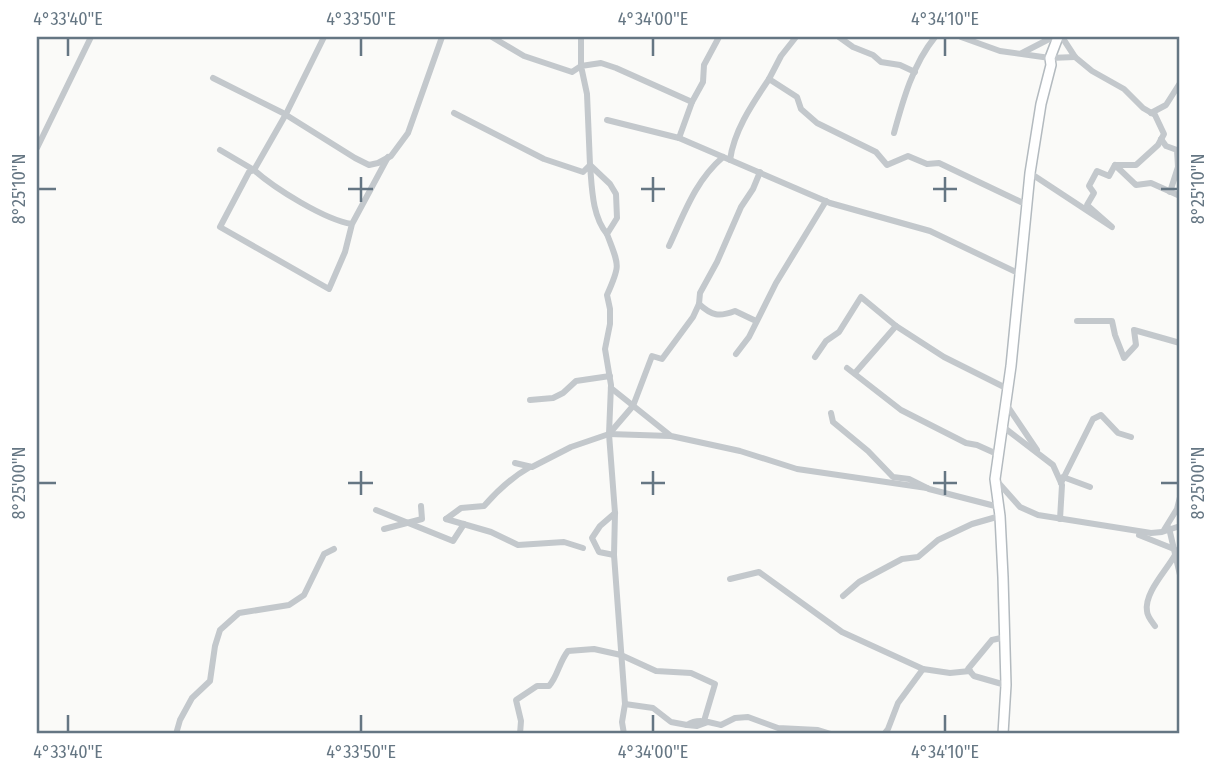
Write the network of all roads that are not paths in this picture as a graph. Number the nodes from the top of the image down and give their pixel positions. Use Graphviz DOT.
graph roads {
  1 [pos="91,37"];
  2 [pos="324,37"];
  3 [pos="442,37"];
  4 [pos="492,37"];
  5 [pos="581,37"];
  6 [pos="719,37"];
  7 [pos="796,37"];
  8 [pos="839,37"];
  9 [pos="935,37"];
  10 [pos="961,37"];
  11 [pos="1058,37"];
  12 [pos="1020,54"];
  13 [pos="1075,57"];
  14 [pos="1051,58"];
  15 [pos="582,66"];
  16 [pos="915,72"];
  17 [pos="213,78"];
  18 [pos="769,79"];
  19 [pos="1180,83"];
  20 [pos="692,102"];
  21 [pos="454,113"];
  22 [pos="286,114"];
  23 [pos="1151,114"];
  24 [pos="607,120"];
  25 [pos="894,133"];
  26 [pos="679,138"];
  27 [pos="1161,139"];
  28 [pos="37,148"];
  29 [pos="220,150"];
  30 [pos="388,157"];
  31 [pos="727,158"];
  32 [pos="1115,165"];
  33 [pos="590,166"];
  34 [pos="254,170"];
  35 [pos="760,172"];
  36 [pos="1030,173"];
  37 [pos="1170,192"];
  38 [pos="1180,196"];
  39 [pos="826,201"];
  40 [pos="1028,202"];
  41 [pos="352,224"];
  42 [pos="607,234"];
  43 [pos="669,246"];
  44 [pos="1020,274"];
  45 [pos="699,304"];
  46 [pos="756,321"];
  47 [pos="1077,321"];
  48 [pos="896,326"];
  49 [pos="1180,343"];
  50 [pos="736,354"];
  51 [pos="815,357"];
  52 [pos="847,368"];
  53 [pos="855,373"];
  54 [pos="610,376"];
  55 [pos="611,388"];
  56 [pos="1008,389"];
  57 [pos="530,400"];
  58 [pos="1005,402"];
  59 [pos="633,406"];
  60 [pos="831,413"];
  61 [pos="1002,426"];
  62 [pos="609,434"];
  63 [pos="671,436"];
  64 [pos="1131,437"];
  65 [pos="997,454"];
  66 [pos="1041,456"];
  67 [pos="515,463"];
  68 [pos="530,466"];
  69 [pos="995,479"];
  70 [pos="1061,479"];
  71 [pos="1090,487"];
  72 [pos="927,488"];
  73 [pos="1180,498"];
  74 [pos="421,506"];
  75 [pos="376,510"];
  76 [pos="999,511"];
  77 [pos="615,513"];
  78 [pos="1060,519"];
  79 [pos="405,524"];
  80 [pos="464,524"];
  81 [pos="1180,526"];
  82 [pos="1169,528"];
  83 [pos="384,529"];
  84 [pos="1131,531"];
  85 [pos="1162,533"];
  86 [pos="592,538"];
  87 [pos="583,548"];
  88 [pos="334,549"];
  89 [pos="598,552"];
  90 [pos="1175,552"];
  91 [pos="614,555"];
  92 [pos="1180,575"];
  93 [pos="730,579"];
  94 [pos="843,596"];
  95 [pos="1155,626"];
  96 [pos="1000,638"];
  97 [pos="621,655"];
  98 [pos="923,669"];
  99 [pos="970,671"];
  100 [pos="1002,684"];
  101 [pos="625,704"];
  102 [pos="707,722"];
  103 [pos="686,726"];
  104 [pos="176,734"];
  105 [pos="520,734"];
  106 [pos="624,734"];
  107 [pos="683,734"];
  108 [pos="831,734"];
  109 [pos="884,734"];
  110 [pos="1003,734"];
  1 -- 28 [label="street"];
  2 -- 22 [label="street"];
  3 -- 30 [label="street"];
  4 -- 15 [label="street"];
  5 -- 15 [label="street"];
  6 -- 20 [label="street"];
  7 -- 18 [label="street"];
  8 -- 16 [label="street"];
  9 -- 16 [label="street"];
  10 -- 12 [label="street"];
  11 -- 12 [label="street"];
  11 -- 13 [label="street"];
  11 -- 14 [label="street"];
  12 -- 14 [label="street"];
  13 -- 14 [label="street"];
  13 -- 23 [label="street"];
  14 -- 36 [label="street"];
  15 -- 20 [label="street"];
  15 -- 33 [label="street"];
  16 -- 25 [label="street"];
  17 -- 22 [label="street"];
  18 -- 31 [label="street"];
  18 -- 40 [label="street"];
  19 -- 23 [label="street"];
  20 -- 26 [label="street"];
  21 -- 33 [label="street"];
  22 -- 30 [label="street"];
  22 -- 34 [label="street"];
  23 -- 27 [label="street"];
  24 -- 26 [label="street"];
  26 -- 31 [label="street"];
  27 -- 32 [label="street"];
  27 -- 37 [label="street"];
  29 -- 34 [label="street"];
  30 -- 41 [label="street"];
  31 -- 35 [label="street"];
  31 -- 43 [label="street"];
  32 -- 36 [label="street"];
  32 -- 37 [label="street"];
  33 -- 42 [label="street"];
  33 -- 42 [label="street"];
  34 -- 41 [label="street"];
  34 -- 41 [label="street"];
  35 -- 39 [label="street"];
  35 -- 45 [label="street"];
  36 -- 40 [label="street"];
  37 -- 38 [label="street"];
  39 -- 44 [label="street"];
  39 -- 46 [label="street"];
  40 -- 44 [label="street"];
  42 -- 54 [label="street"];
  44 -- 56 [label="street"];
  45 -- 46 [label="street"];
  45 -- 59 [label="street"];
  46 -- 50 [label="street"];
  47 -- 49 [label="street"];
  48 -- 51 [label="street"];
  48 -- 53 [label="street"];
  48 -- 56 [label="street"];
  52 -- 53 [label="street"];
  53 -- 65 [label="street"];
  54 -- 55 [label="street"];
  54 -- 57 [label="street"];
  55 -- 59 [label="street"];
  55 -- 62 [label="street"];
  56 -- 58 [label="street"];
  58 -- 61 [label="street"];
  58 -- 66 [label="street"];
  59 -- 62 [label="street"];
  59 -- 63 [label="street"];
  60 -- 72 [label="street"];
  61 -- 65 [label="street"];
  61 -- 66 [label="street"];
  62 -- 63 [label="street"];
  62 -- 68 [label="street"];
  62 -- 77 [label="street"];
  63 -- 72 [label="street"];
  64 -- 70 [label="street"];
  65 -- 69 [label="street"];
  66 -- 70 [label="street"];
  67 -- 68 [label="street"];
  68 -- 80 [label="street"];
  69 -- 76 [label="street"];
  69 -- 78 [label="street"];
  70 -- 71 [label="street"];
  70 -- 78 [label="street"];
  72 -- 76 [label="street"];
  73 -- 85 [label="street"];
  74 -- 79 [label="street"];
  75 -- 79 [label="street"];
  76 -- 94 [label="street"];
  76 -- 110 [label="street"];
  77 -- 86 [label="street"];
  77 -- 91 [label="street"];
  78 -- 84 [label="street"];
  79 -- 80 [label="street"];
  79 -- 83 [label="street"];
  80 -- 87 [label="street"];
  81 -- 82 [label="street"];
  82 -- 85 [label="street"];
  82 -- 90 [label="street"];
  84 -- 85 [label="street"];
  84 -- 90 [label="street"];
  86 -- 87 [label="street"];
  86 -- 89 [label="street"];
  87 -- 89 [label="street"];
  88 -- 104 [label="street"];
  89 -- 91 [label="street"];
  90 -- 92 [label="street"];
  90 -- 95 [label="street"];
  91 -- 97 [label="street"];
  93 -- 98 [label="street"];
  96 -- 99 [label="street"];
  97 -- 101 [label="street"];
  97 -- 102 [label="street"];
  97 -- 105 [label="street"];
  98 -- 99 [label="street"];
  98 -- 109 [label="street"];
  99 -- 100 [label="street"];
  101 -- 103 [label="street"];
  101 -- 106 [label="street"];
  102 -- 103 [label="street"];
  102 -- 108 [label="street"];
  103 -- 107 [label="street"];
}
